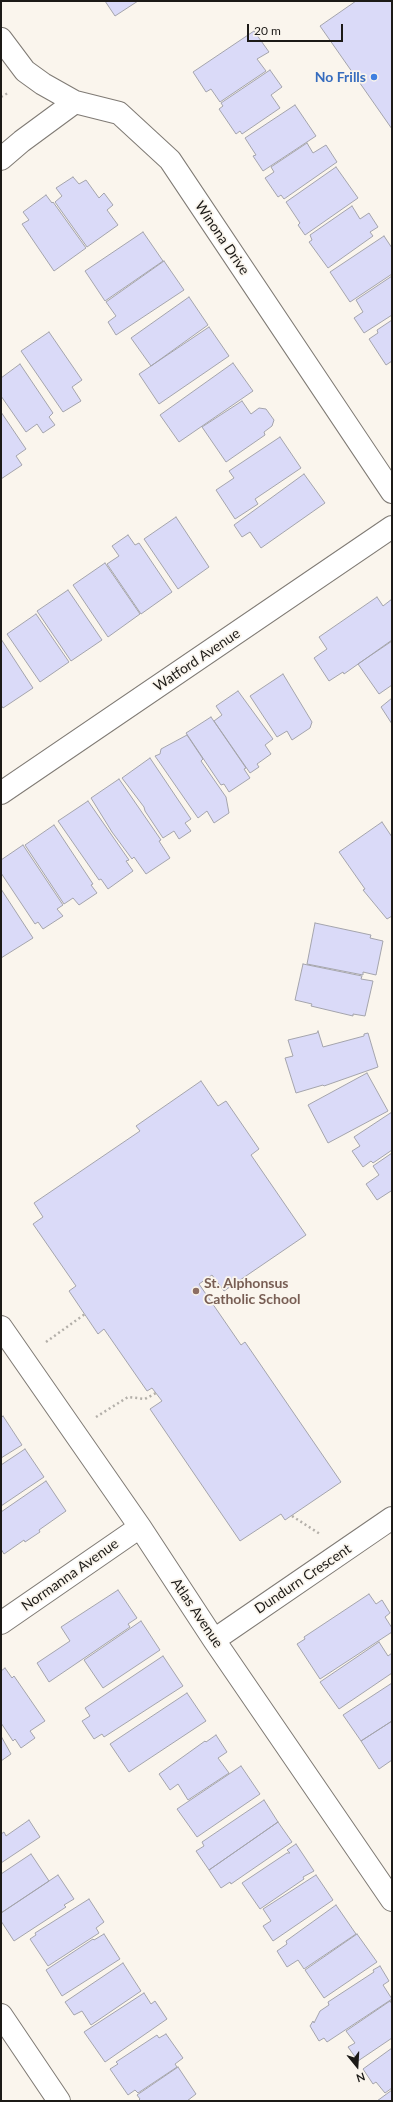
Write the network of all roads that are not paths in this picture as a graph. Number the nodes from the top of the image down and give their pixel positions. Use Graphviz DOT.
graph roads {
  1 [pos="1,39"];
  2 [pos="75,102"];
  3 [pos="1,159"];
  4 [pos="392,492"];
  5 [pos="392,527"];
  6 [pos="1,793"];
  7 [pos="1,1327"];
  8 [pos="392,1518"];
  9 [pos="140,1527"];
  10 [pos="1,1623"];
  11 [pos="214,1640"];
  12 [pos="392,1900"];
  13 [pos="1,2015"];
  14 [pos="59,2101"];
  1 -- 2 [label="street, Winona Drive"];
  2 -- 3 [label="street"];
  2 -- 4 [label="street, Winona Drive"];
  5 -- 6 [label="street, Watford Avenue"];
  7 -- 9 [label="street, Atlas Avenue"];
  8 -- 11 [label="street, Dundurn Crescent"];
  9 -- 10 [label="street, Normanna Avenue"];
  9 -- 11 [label="street, Atlas Avenue"];
  11 -- 12 [label="street, Atlas Avenue"];
  13 -- 14 [label="street"];
}
